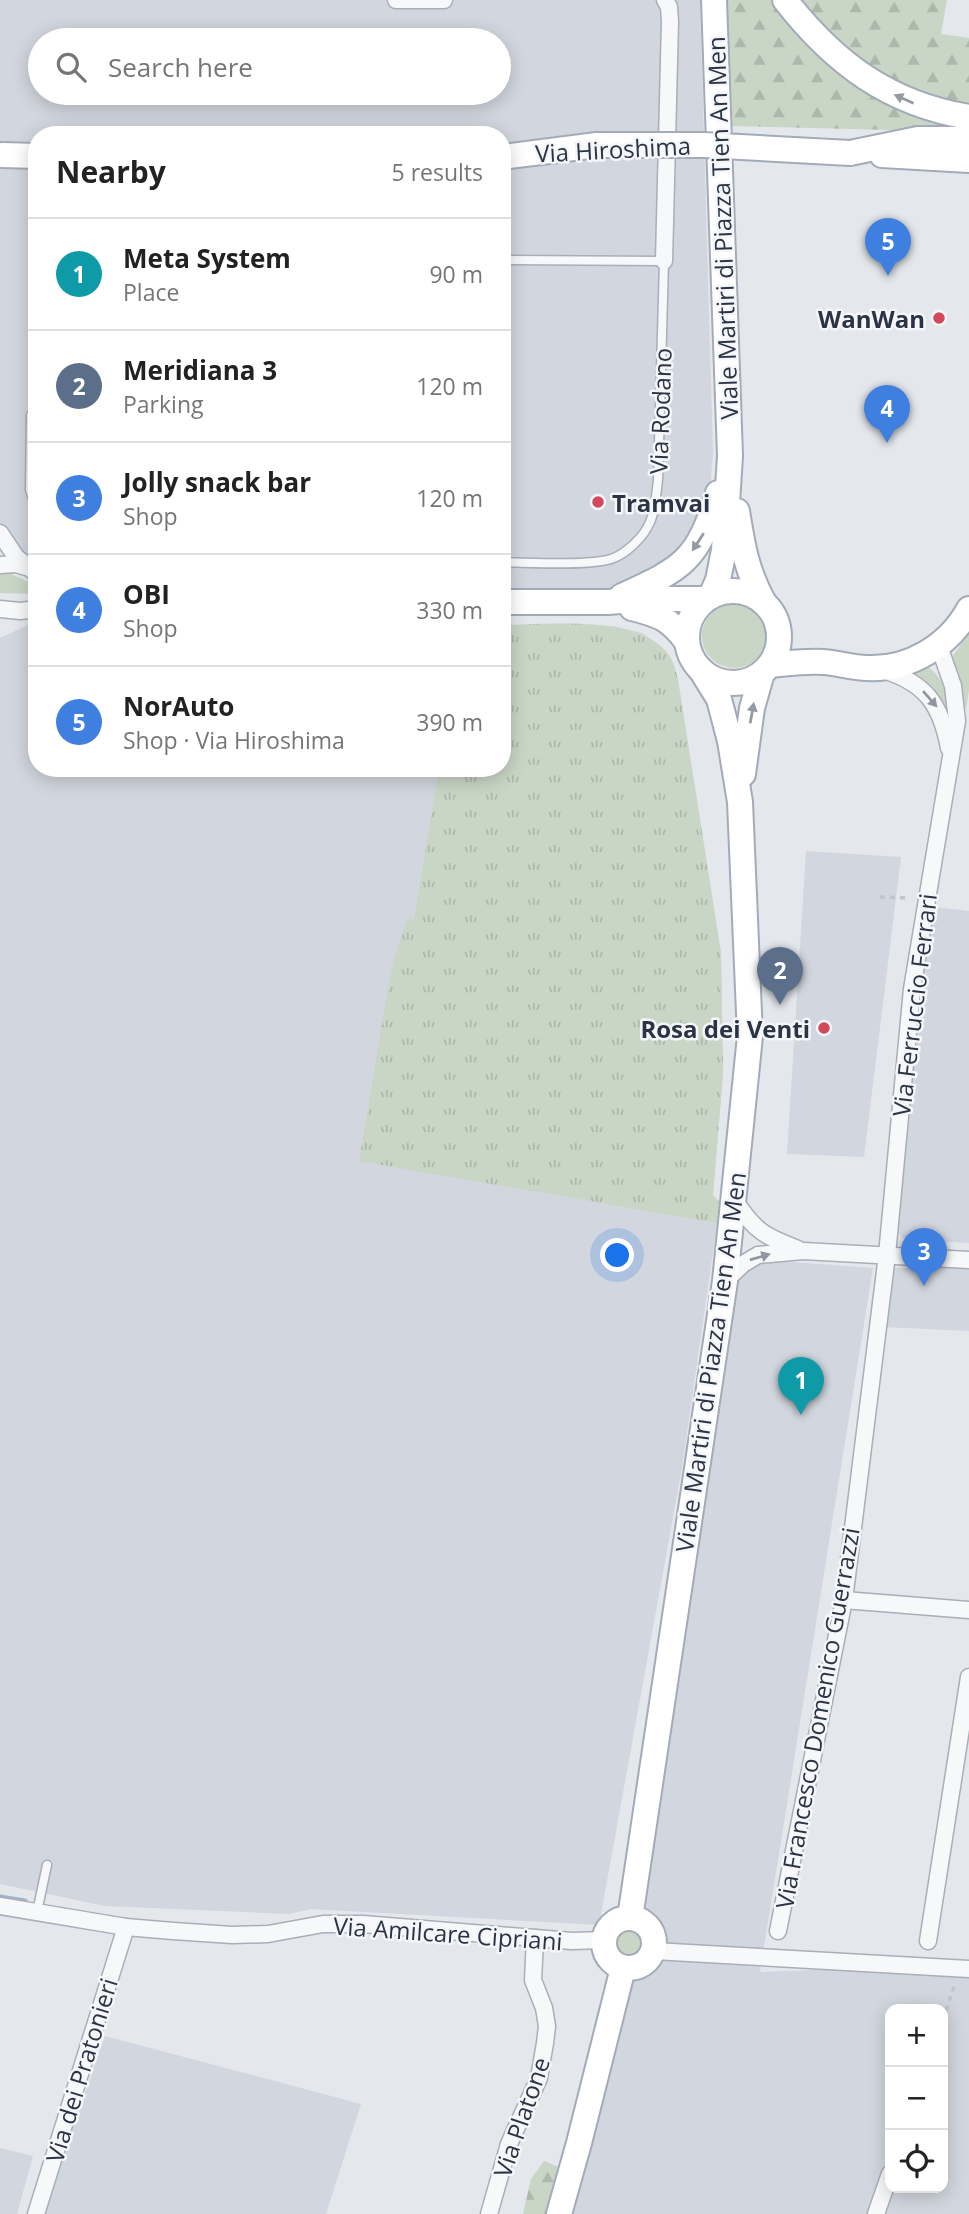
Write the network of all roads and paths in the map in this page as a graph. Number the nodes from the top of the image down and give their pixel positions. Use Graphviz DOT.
graph roads {
  1 [pos="396,0"];
  2 [pos="444,0"];
  3 [pos="665,0"];
  4 [pos="714,0"];
  5 [pos="785,0"];
  6 [pos="969,117"];
  7 [pos="2,155"];
  8 [pos="28,156"];
  9 [pos="511,156"];
  10 [pos="967,156"];
  11 [pos="511,260"];
  12 [pos="664,261"];
  13 [pos="730,456"];
  14 [pos="0,533"];
  15 [pos="511,562"];
  16 [pos="0,565"];
  17 [pos="28,567"];
  18 [pos="28,569"];
  19 [pos="708,598"];
  20 [pos="511,601"];
  21 [pos="608,602"];
  22 [pos="764,603"];
  23 [pos="0,609"];
  24 [pos="969,609"];
  25 [pos="20,611"];
  26 [pos="28,611"];
  27 [pos="0,621"];
  28 [pos="778,628"];
  29 [pos="687,642"];
  30 [pos="939,646"];
  31 [pos="827,662"];
  32 [pos="766,669"];
  33 [pos="877,669"];
  34 [pos="701,670"];
  35 [pos="950,756"];
  36 [pos="740,802"];
  37 [pos="880,897"];
  38 [pos="912,898"];
  39 [pos="735,1200"];
  40 [pos="803,1251"];
  41 [pos="887,1255"];
  42 [pos="969,1260"];
  43 [pos="726,1281"];
  44 [pos="844,1600"];
  45 [pos="969,1610"];
  46 [pos="969,1677"];
  47 [pos="47,1865"];
  48 [pos="0,1906"];
  49 [pos="37,1912"];
  50 [pos="630,1918"];
  51 [pos="126,1927"];
  52 [pos="778,1931"];
  53 [pos="535,1938"];
  54 [pos="604,1940"];
  55 [pos="928,1941"];
  56 [pos="654,1951"];
  57 [pos="623,1968"];
  58 [pos="962,1973"];
  59 [pos="948,2008"];
  60 [pos="885,2188"];
  61 [pos="36,2214"];
  62 [pos="489,2214"];
  63 [pos="559,2214"];
  64 [pos="876,2214"];
  1 -- 2 [label="street"];
  3 -- 12 [label="street, Via Rodano"];
  4 -- 13 [label="main road, Viale Martiri di Piazza Tien An Men"];
  6 -- 5 [label="main road, one-way"];
  7 -- 8 [label="main road"];
  9 -- 10 [label="main road, Via Hiroshima, bridge"];
  11 -- 12 [label="lane"];
  12 -- 15 [label="lane, Via Rodano"];
  13 -- 19 [label="main road, Viale Martiri di Piazza Tien An Men"];
  13 -- 21 [label="main road, one-way"];
  13 -- 22 [label="main road, Viale Martiri di Piazza Tien An Men"];
  14 -- 17 [label="street"];
  16 -- 18 [label="street"];
  19 -- 21 [label="main road"];
  19 -- 22 [label="main road"];
  19 -- 29 [label="main road, Viale Martiri di Piazza Tien An Men"];
  20 -- 21 [label="main road"];
  21 -- 29 [label="main road"];
  22 -- 28 [label="main road, Viale Martiri di Piazza Tien An Men"];
  23 -- 25 [label="street"];
  24 -- 30 [label="main road"];
  25 -- 26 [label="street"];
  25 -- 27 [label="street"];
  28 -- 31 [label="main road"];
  28 -- 32 [label="main road, Viale Martiri di Piazza Tien An Men"];
  29 -- 34 [label="main road, Viale Martiri di Piazza Tien An Men"];
  30 -- 33 [label="main road"];
  30 -- 35 [label="street, Via Ferruccio Ferrari"];
  31 -- 32 [label="main road"];
  31 -- 33 [label="main road"];
  32 -- 34 [label="main road"];
  36 -- 32 [label="main road, Viale Martiri di Piazza Tien An Men, one-way"];
  33 -- 35 [label="street, Via Ferruccio Ferrari, one-way"];
  34 -- 36 [label="main road, Viale Martiri di Piazza Tien An Men"];
  35 -- 41 [label="street, Via Ferruccio Ferrari"];
  36 -- 39 [label="main road, Viale Martiri di Piazza Tien An Men"];
  37 -- 38 [label="path"];
  39 -- 40 [label="street"];
  39 -- 43 [label="main road, Viale Martiri di Piazza Tien An Men"];
  40 -- 41 [label="street"];
  43 -- 40 [label="street, one-way"];
  41 -- 42 [label="street"];
  41 -- 44 [label="street, Via Francesco Domenico Guerrazzi"];
  43 -- 50 [label="main road, Viale Martiri di Piazza Tien An Men"];
  44 -- 45 [label="street"];
  44 -- 52 [label="street, Via Francesco Domenico Guerrazzi"];
  46 -- 55 [label="street"];
  47 -- 49 [label="lane"];
  48 -- 49 [label="street, Via Amilcare Cipriani"];
  49 -- 51 [label="street, Via Amilcare Cipriani"];
  50 -- 54 [label="main road"];
  50 -- 56 [label="main road"];
  51 -- 53 [label="street, Via Amilcare Cipriani"];
  51 -- 61 [label="street, Via dei Pratonieri"];
  53 -- 54 [label="street, Via Amilcare Cipriani"];
  53 -- 62 [label="street, Via Platone"];
  54 -- 57 [label="main road"];
  56 -- 57 [label="main road"];
  56 -- 58 [label="street"];
  57 -- 63 [label="main road"];
  58 -- 59 [label="path"];
  60 -- 64 [label="street"];
}
